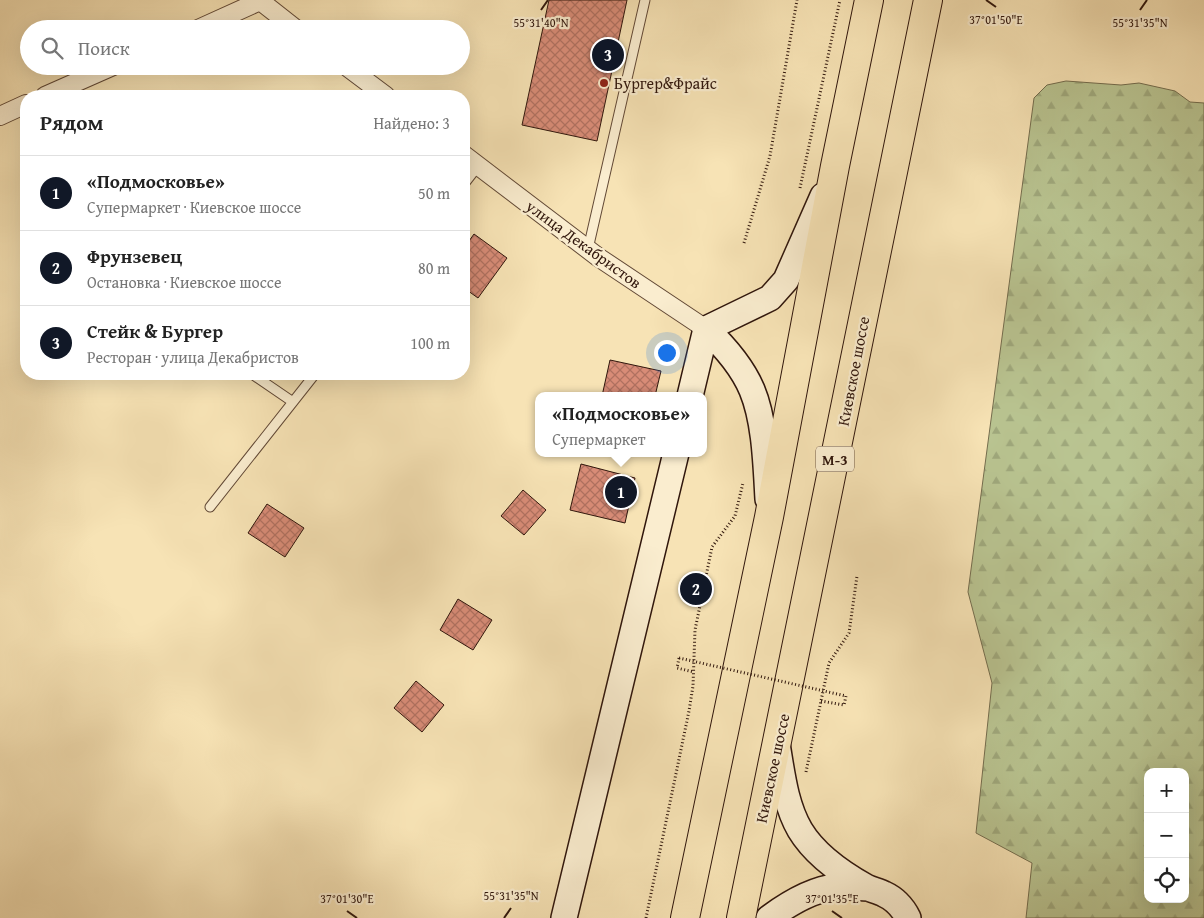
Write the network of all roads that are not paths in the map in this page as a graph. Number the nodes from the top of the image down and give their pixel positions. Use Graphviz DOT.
graph roads {
  1 [pos="645,0"];
  2 [pos="869,0"];
  3 [pos="928,0"];
  4 [pos="260,1"];
  5 [pos="218,20"];
  6 [pos="284,20"];
  7 [pos="92,75"];
  8 [pos="358,75"];
  9 [pos="58,90"];
  10 [pos="378,90"];
  11 [pos="20,107"];
  12 [pos="0,116"];
  13 [pos="470,160"];
  14 [pos="478,166"];
  15 [pos="835,166"];
  16 [pos="470,176"];
  17 [pos="588,249"];
  18 [pos="706,329"];
  19 [pos="738,366"];
  20 [pos="261,380"];
  21 [pos="310,380"];
  22 [pos="692,385"];
  23 [pos="293,402"];
  24 [pos="675,457"];
  25 [pos="210,507"];
  26 [pos="769,517"];
  27 [pos="777,744"];
  28 [pos="868,888"];
  29 [pos="564,918"];
  30 [pos="685,918"];
  31 [pos="741,918"];
  32 [pos="769,918"];
  33 [pos="908,918"];
  1 -- 17 [label="lane"];
  2 -- 15 [label="highway"];
  3 -- 27 [label="highway, Киевское шоссе / М-3"];
  4 -- 5 [label="street"];
  4 -- 6 [label="street"];
  7 -- 9 [label="street"];
  8 -- 10 [label="street"];
  11 -- 12 [label="street"];
  13 -- 14 [label="street, улица Декабристов"];
  14 -- 16 [label="lane"];
  14 -- 17 [label="street, улица Декабристов"];
  15 -- 18 [label="street"];
  15 -- 26 [label="highway"];
  17 -- 18 [label="street, улица Декабристов"];
  18 -- 19 [label="street"];
  18 -- 22 [label="street"];
  19 -- 22 [label="street"];
  19 -- 26 [label="street"];
  20 -- 23 [label="lane"];
  21 -- 23 [label="lane"];
  23 -- 25 [label="lane"];
  24 -- 29 [label="street"];
  26 -- 30 [label="highway"];
  27 -- 28 [label="street"];
  27 -- 31 [label="highway, Киевское шоссе / М-3"];
  28 -- 32 [label="street"];
  28 -- 33 [label="street"];
}
